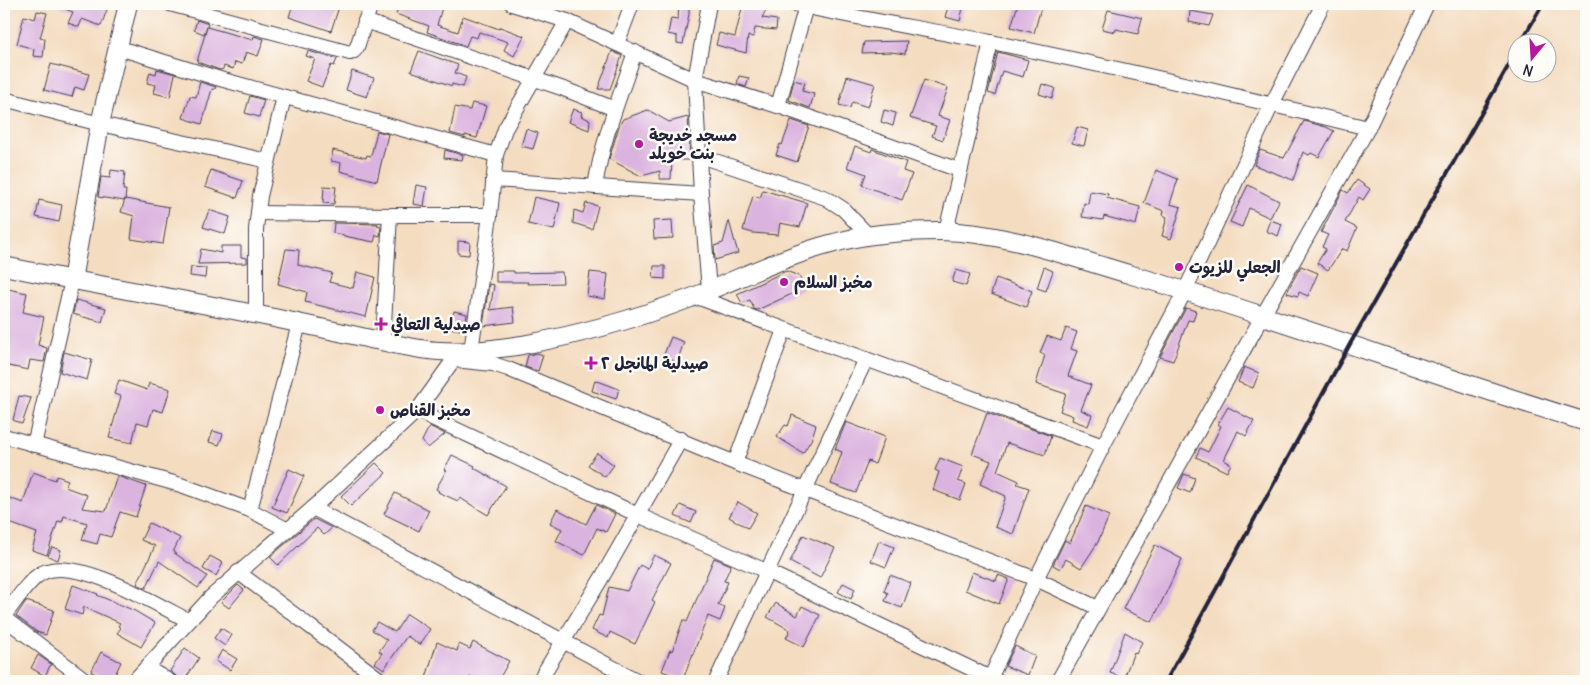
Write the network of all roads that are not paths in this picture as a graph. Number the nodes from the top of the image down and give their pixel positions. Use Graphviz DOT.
graph roads {
  1 [pos="128,4"];
  2 [pos="170,4"];
  3 [pos="371,4"];
  4 [pos="512,4"];
  5 [pos="632,4"];
  6 [pos="709,4"];
  7 [pos="1323,4"];
  8 [pos="1427,4"];
  9 [pos="800,5"];
  10 [pos="365,21"];
  11 [pos="567,21"];
  12 [pos="991,42"];
  13 [pos="617,44"];
  14 [pos="119,48"];
  15 [pos="635,52"];
  16 [pos="534,79"];
  17 [pos="695,80"];
  18 [pos="284,97"];
  19 [pos="4,99"];
  20 [pos="1272,104"];
  21 [pos="778,106"];
  22 [pos="615,109"];
  23 [pos="100,124"];
  24 [pos="1368,128"];
  25 [pos="496,155"];
  26 [pos="700,156"];
  27 [pos="268,162"];
  28 [pos="959,170"];
  29 [pos="493,180"];
  30 [pos="595,187"];
  31 [pos="701,194"];
  32 [pos="258,213"];
  33 [pos="390,215"];
  34 [pos="490,215"];
  35 [pos="946,231"];
  36 [pos="869,236"];
  37 [pos="4,266"];
  38 [pos="72,280"];
  39 [pos="1185,291"];
  40 [pos="702,293"];
  41 [pos="256,314"];
  42 [pos="1263,315"];
  43 [pos="299,324"];
  44 [pos="784,330"];
  45 [pos="383,342"];
  46 [pos="462,354"];
  47 [pos="866,359"];
  48 [pos="417,411"];
  49 [pos="1586,422"];
  50 [pos="4,436"];
  51 [pos="681,440"];
  52 [pos="34,446"];
  53 [pos="1103,446"];
  54 [pos="736,463"];
  55 [pos="804,489"];
  56 [pos="313,508"];
  57 [pos="250,510"];
  58 [pos="638,515"];
  59 [pos="288,530"];
  60 [pos="766,571"];
  61 [pos="238,572"];
  62 [pos="1036,579"];
  63 [pos="1098,608"];
  64 [pos="4,617"];
  65 [pos="189,621"];
  66 [pos="564,641"];
  67 [pos="147,668"];
  68 [pos="992,680"];
  69 [pos="88,681"];
  70 [pos="134,681"];
  71 [pos="169,681"];
  72 [pos="382,681"];
  73 [pos="539,681"];
  74 [pos="638,681"];
  75 [pos="716,681"];
  76 [pos="1058,681"];
  1 -- 14 [label="street"];
  2 -- 10 [label="street"];
  3 -- 10 [label="street"];
  4 -- 11 [label="street"];
  5 -- 13 [label="street"];
  6 -- 17 [label="street"];
  7 -- 20 [label="street"];
  8 -- 24 [label="street"];
  9 -- 12 [label="street"];
  9 -- 21 [label="street"];
  10 -- 16 [label="street"];
  11 -- 13 [label="street"];
  11 -- 16 [label="street"];
  12 -- 20 [label="street"];
  12 -- 28 [label="street"];
  13 -- 15 [label="street"];
  14 -- 18 [label="street"];
  14 -- 23 [label="street"];
  15 -- 17 [label="street"];
  15 -- 22 [label="street"];
  16 -- 22 [label="street"];
  16 -- 25 [label="street"];
  17 -- 21 [label="street"];
  17 -- 26 [label="street"];
  18 -- 25 [label="street"];
  18 -- 27 [label="street"];
  19 -- 23 [label="street"];
  20 -- 24 [label="street"];
  20 -- 39 [label="street"];
  21 -- 28 [label="street"];
  22 -- 30 [label="street"];
  23 -- 27 [label="street"];
  23 -- 38 [label="street"];
  24 -- 42 [label="street"];
  25 -- 29 [label="street"];
  26 -- 31 [label="street"];
  26 -- 36 [label="street"];
  27 -- 32 [label="street"];
  28 -- 35 [label="street"];
  29 -- 30 [label="street"];
  29 -- 34 [label="street"];
  30 -- 31 [label="street"];
  31 -- 40 [label="street"];
  32 -- 33 [label="street"];
  32 -- 41 [label="street"];
  33 -- 34 [label="street"];
  33 -- 45 [label="street"];
  34 -- 46 [label="street"];
  35 -- 36 [label="street"];
  35 -- 39 [label="street"];
  36 -- 40 [label="street"];
  37 -- 38 [label="street"];
  38 -- 41 [label="street"];
  38 -- 52 [label="street"];
  39 -- 42 [label="street"];
  39 -- 53 [label="street"];
  40 -- 44 [label="street"];
  40 -- 46 [label="street"];
  41 -- 43 [label="street"];
  42 -- 49 [label="street"];
  42 -- 63 [label="street"];
  43 -- 45 [label="street"];
  43 -- 57 [label="street"];
  44 -- 47 [label="street"];
  44 -- 54 [label="street"];
  45 -- 46 [label="street"];
  46 -- 48 [label="street"];
  46 -- 51 [label="street"];
  47 -- 53 [label="street"];
  47 -- 55 [label="street"];
  48 -- 56 [label="street"];
  48 -- 58 [label="street"];
  50 -- 52 [label="street"];
  51 -- 54 [label="street"];
  51 -- 58 [label="street"];
  52 -- 57 [label="street"];
  53 -- 62 [label="street"];
  54 -- 55 [label="street"];
  55 -- 60 [label="street"];
  55 -- 62 [label="street"];
  56 -- 59 [label="street"];
  56 -- 66 [label="street"];
  57 -- 59 [label="street"];
  58 -- 60 [label="street"];
  58 -- 66 [label="street"];
  59 -- 61 [label="street"];
  60 -- 68 [label="street"];
  60 -- 75 [label="street"];
  61 -- 65 [label="street"];
  61 -- 72 [label="street"];
  62 -- 63 [label="street"];
  62 -- 68 [label="street"];
  63 -- 76 [label="street"];
  64 -- 65 [label="street"];
  64 -- 69 [label="street"];
  65 -- 67 [label="street"];
  66 -- 73 [label="street"];
  66 -- 74 [label="street"];
  67 -- 70 [label="street"];
  67 -- 71 [label="street"];
}
